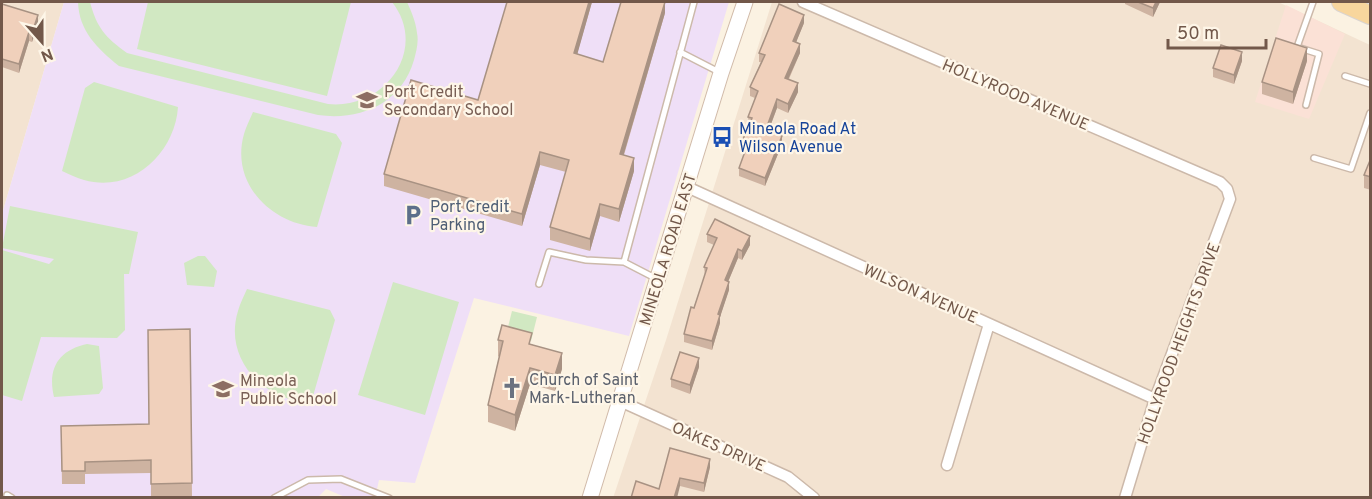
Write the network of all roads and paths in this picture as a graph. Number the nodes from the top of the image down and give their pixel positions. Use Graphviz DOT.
graph roads {
  1 [pos="694,2"];
  2 [pos="745,2"];
  3 [pos="803,2"];
  4 [pos="1313,2"];
  5 [pos="1341,2"];
  6 [pos="1371,15"];
  7 [pos="680,52"];
  8 [pos="721,73"];
  9 [pos="1345,76"];
  10 [pos="1371,84"];
  11 [pos="1306,105"];
  12 [pos="1371,113"];
  13 [pos="1314,158"];
  14 [pos="687,187"];
  15 [pos="1227,189"];
  16 [pos="624,262"];
  17 [pos="658,280"];
  18 [pos="539,284"];
  19 [pos="989,324"];
  20 [pos="1155,399"];
  21 [pos="620,401"];
  22 [pos="947,465"];
  23 [pos="7,498"];
  24 [pos="12,498"];
  25 [pos="274,498"];
  26 [pos="388,498"];
  27 [pos="590,498"];
  28 [pos="814,498"];
  29 [pos="1125,498"];
  1 -- 7 [label="lane"];
  2 -- 8 [label="street, MINEOLA ROAD EAST"];
  3 -- 15 [label="street, HOLLYROOD AVENUE"];
  4 -- 11 [label="lane"];
  5 -- 6 [label="main road"];
  7 -- 8 [label="lane"];
  7 -- 16 [label="lane"];
  8 -- 14 [label="street, MINEOLA ROAD EAST"];
  9 -- 10 [label="lane"];
  12 -- 13 [label="lane"];
  14 -- 17 [label="street, MINEOLA ROAD EAST"];
  14 -- 19 [label="street, WILSON AVENUE"];
  15 -- 20 [label="street, HOLLYROOD HEIGHTS DRIVE"];
  16 -- 17 [label="lane"];
  16 -- 18 [label="lane"];
  17 -- 21 [label="street, MINEOLA ROAD EAST"];
  19 -- 20 [label="street, WILSON AVENUE"];
  19 -- 22 [label="street"];
  20 -- 29 [label="street, HOLLYROOD HEIGHTS DRIVE"];
  21 -- 27 [label="street, MINEOLA ROAD EAST"];
  21 -- 28 [label="street, OAKES DRIVE"];
  23 -- 24 [label="lane"];
  25 -- 26 [label="lane"];
}
